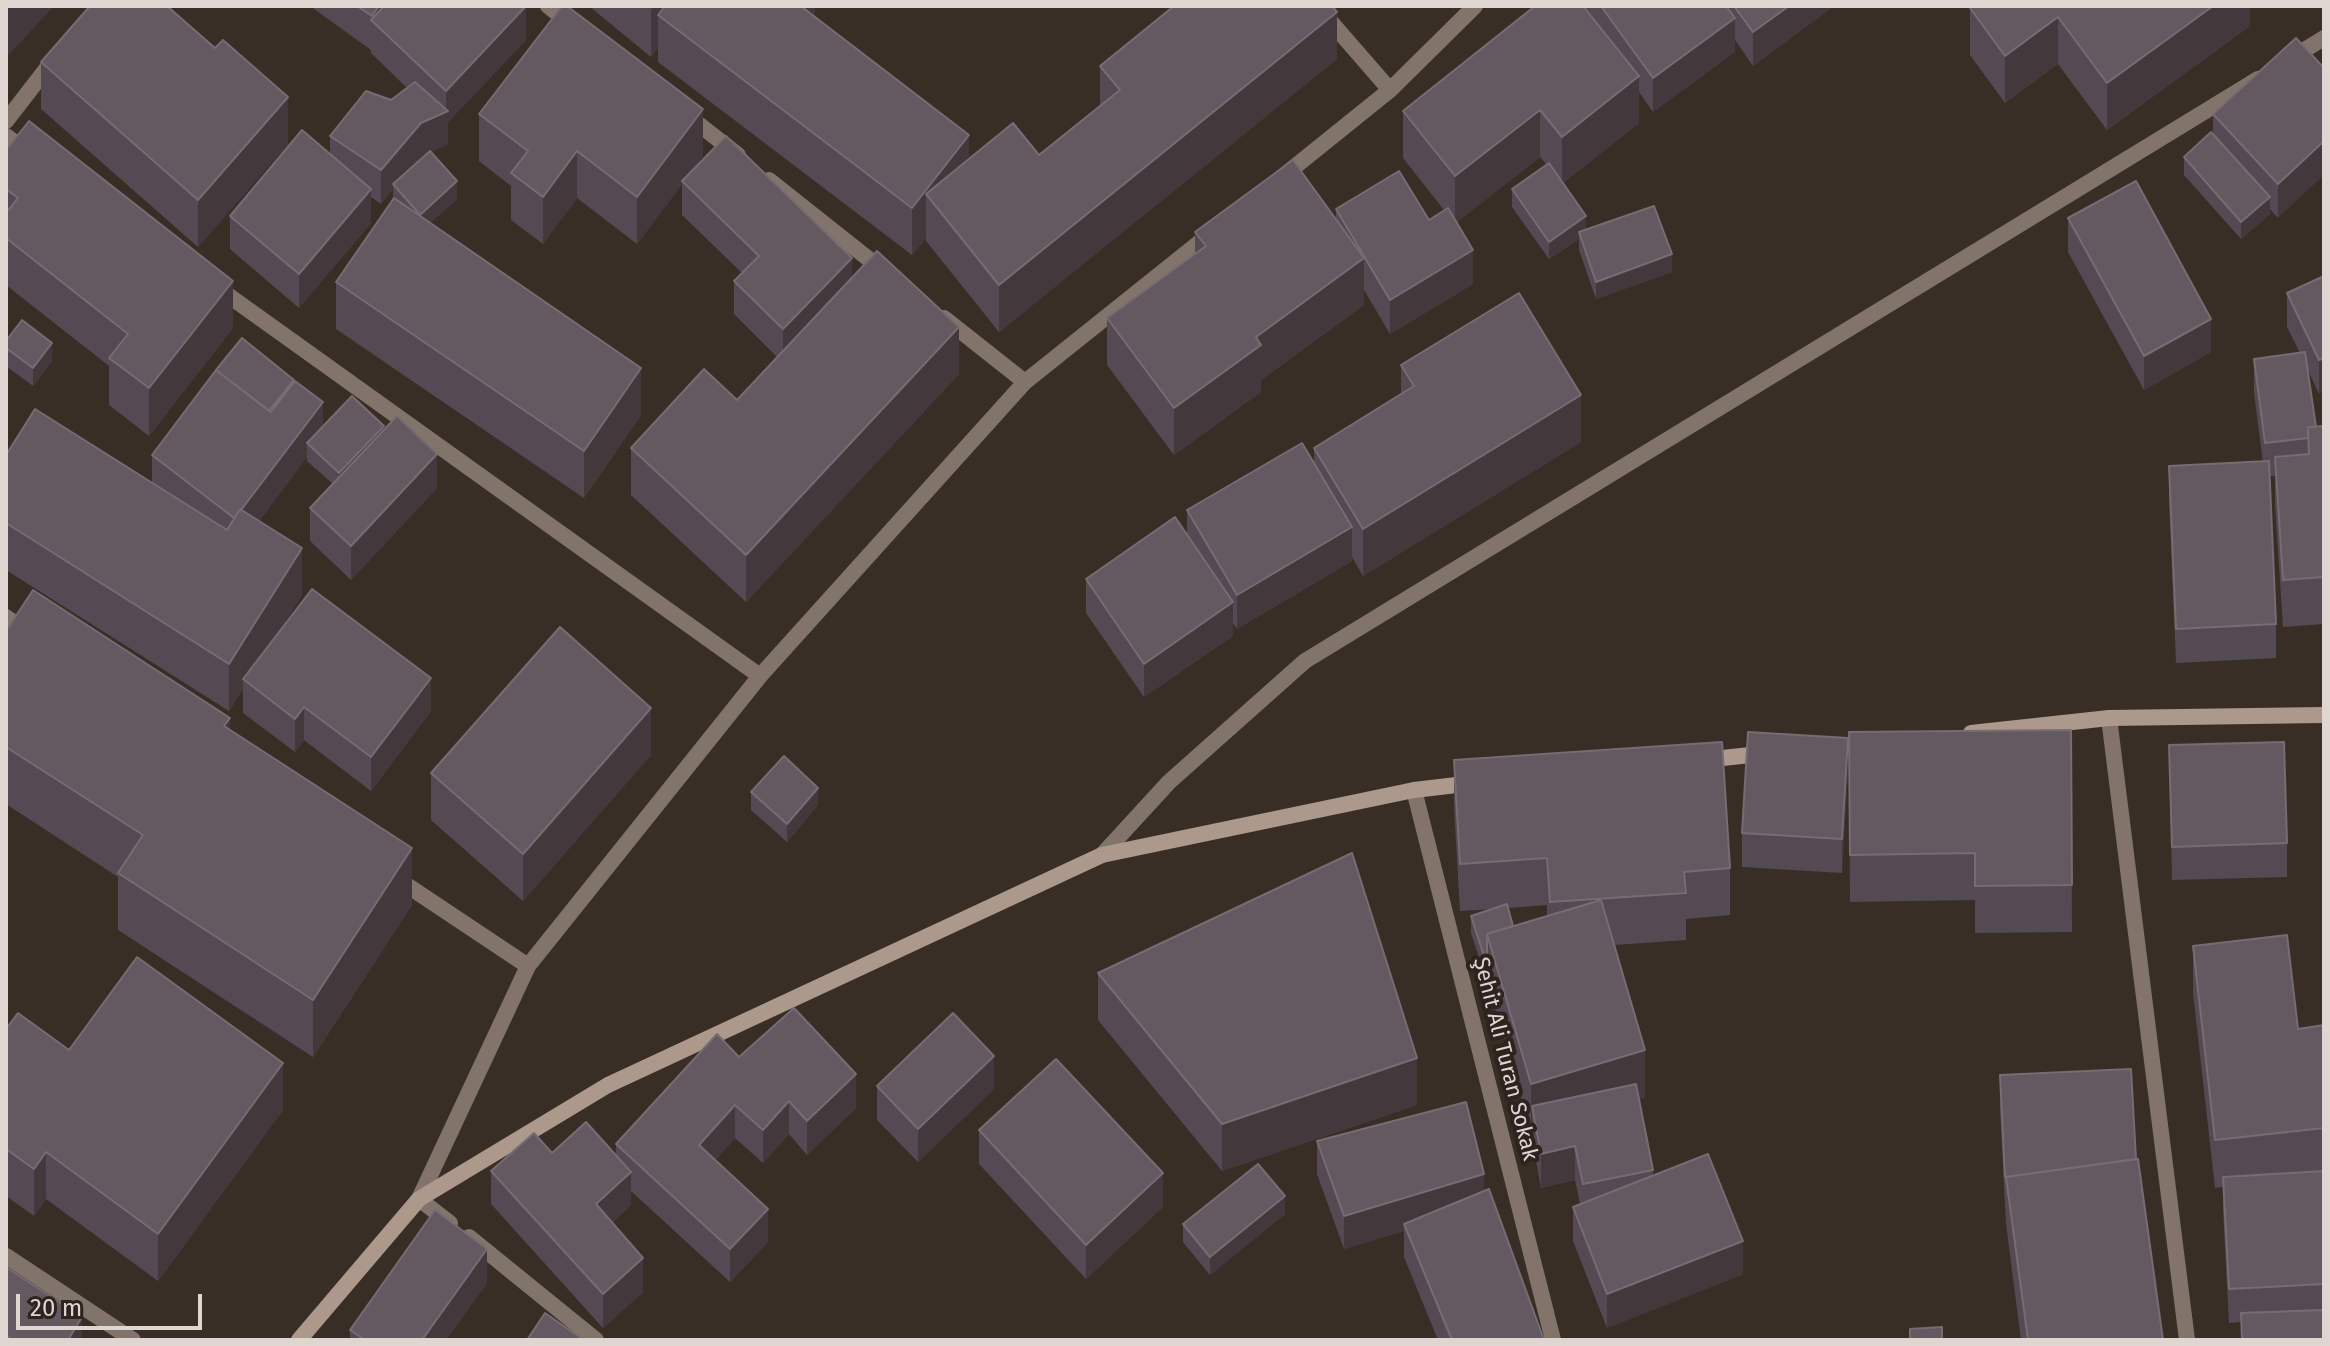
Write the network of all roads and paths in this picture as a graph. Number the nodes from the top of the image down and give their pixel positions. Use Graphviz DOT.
graph roads {
  1 [pos="548,6"];
  2 [pos="1317,6"];
  3 [pos="1475,6"];
  4 [pos="584,34"];
  5 [pos="2324,38"];
  6 [pos="68,41"];
  7 [pos="1390,90"];
  8 [pos="669,101"];
  9 [pos="6,121"];
  10 [pos="6,136"];
  11 [pos="44,164"];
  12 [pos="1268,188"];
  13 [pos="1219,226"];
  14 [pos="208,281"];
  15 [pos="902,285"];
  16 [pos="927,304"];
  17 [pos="1025,382"];
  18 [pos="6,617"];
  19 [pos="45,644"];
  20 [pos="760,676"];
  21 [pos="2324,715"];
  22 [pos="2109,718"];
  23 [pos="1951,735"];
  24 [pos="1793,751"];
  25 [pos="1682,762"];
  26 [pos="1493,781"];
  27 [pos="1414,790"];
  28 [pos="1102,855"];
  29 [pos="385,870"];
  30 [pos="528,966"];
  31 [pos="419,1199"];
  32 [pos="6,1256"];
  33 [pos="133,1340"];
  34 [pos="299,1340"];
  35 [pos="596,1340"];
  36 [pos="1553,1340"];
  37 [pos="2187,1340"];
  1 -- 4 [label="street"];
  2 -- 7 [label="street"];
  3 -- 7 [label="street"];
  5 -- 28 [label="street"];
  6 -- 9 [label="street"];
  7 -- 12 [label="street"];
  8 -- 15 [label="street"];
  10 -- 11 [label="street"];
  13 -- 17 [label="street"];
  14 -- 20 [label="street"];
  16 -- 17 [label="street"];
  17 -- 20 [label="street"];
  18 -- 19 [label="street"];
  20 -- 30 [label="street"];
  21 -- 22 [label="street"];
  22 -- 23 [label="street"];
  22 -- 37 [label="street"];
  24 -- 25 [label="street"];
  26 -- 27 [label="street"];
  27 -- 28 [label="street"];
  27 -- 36 [label="street, Şehit Ali Turan Sokak"];
  28 -- 31 [label="street"];
  29 -- 30 [label="street"];
  30 -- 31 [label="street"];
  31 -- 34 [label="street"];
  31 -- 35 [label="street"];
  32 -- 33 [label="street"];
}
